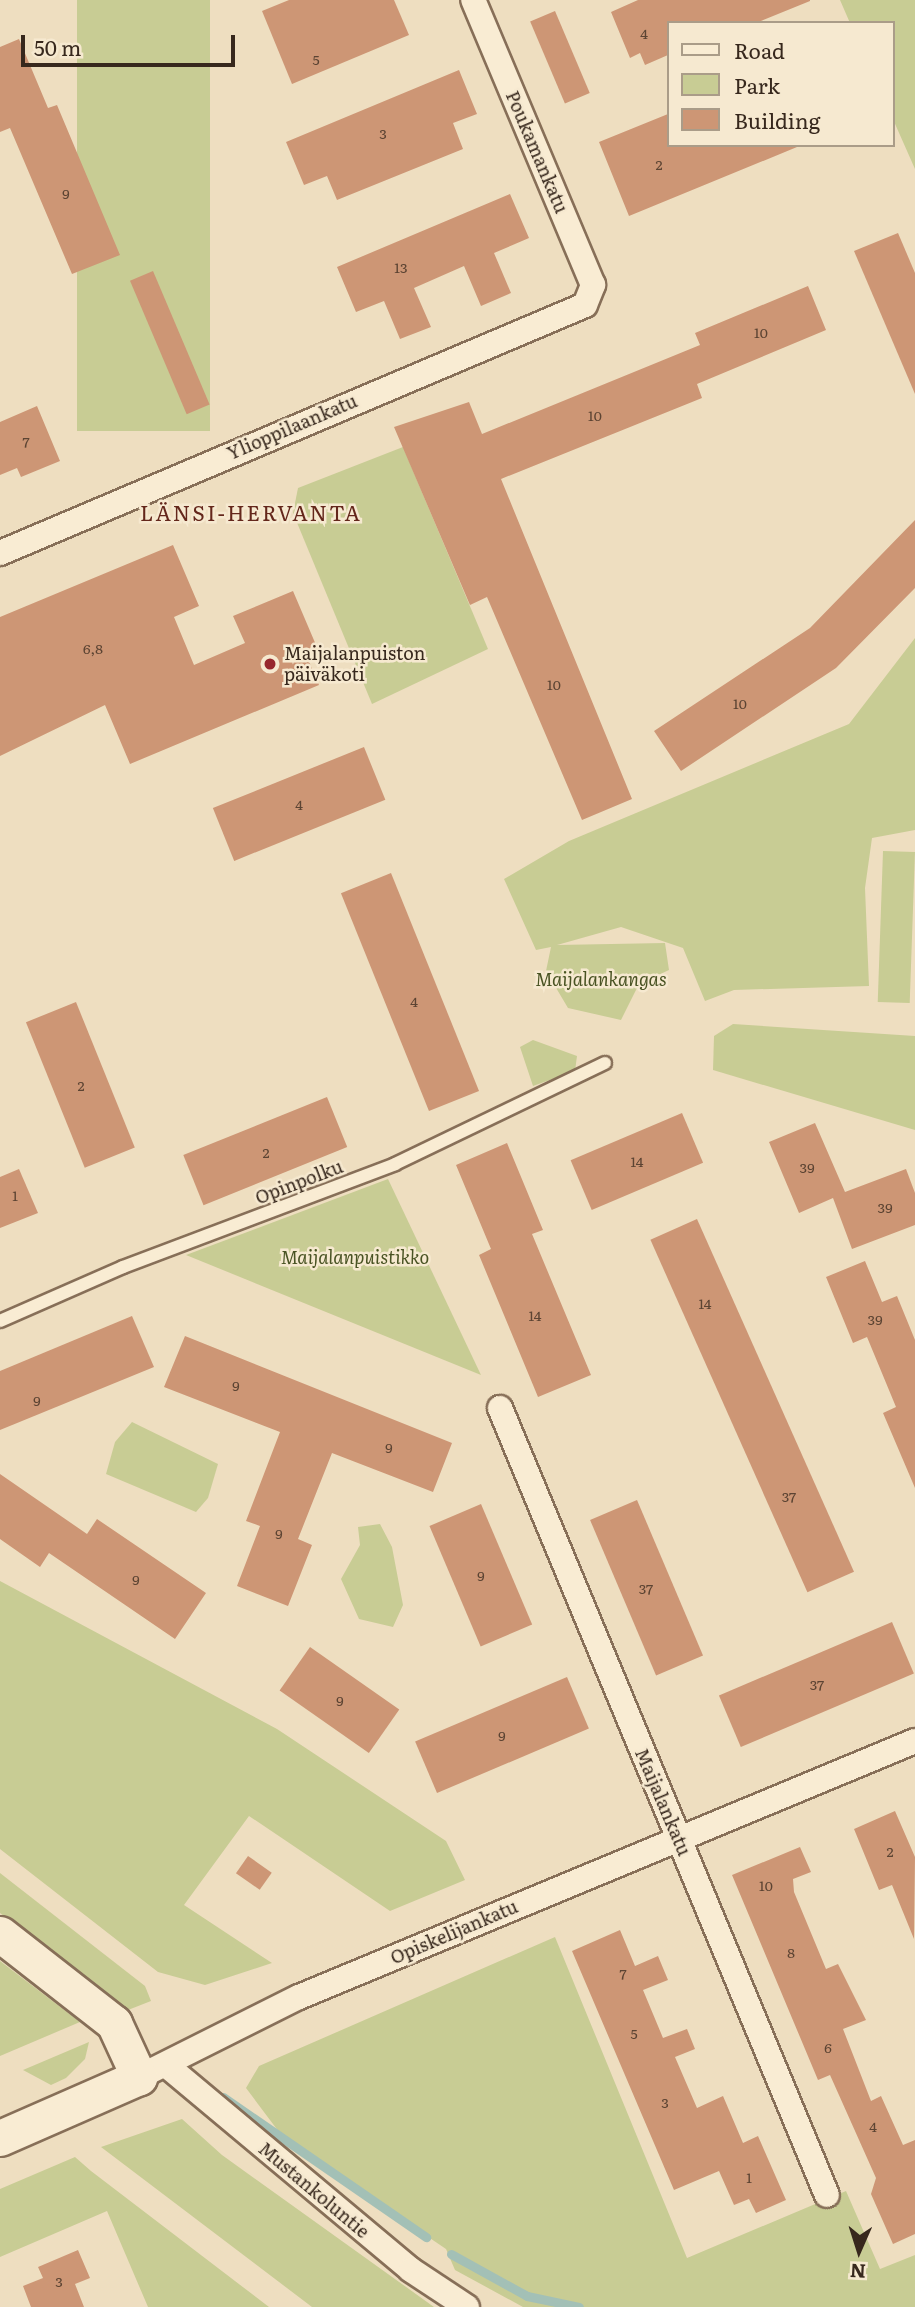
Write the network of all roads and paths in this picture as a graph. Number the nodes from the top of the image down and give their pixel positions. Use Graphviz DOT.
graph roads {
  1 [pos="473,0"];
  2 [pos="585,304"];
  3 [pos="0,553"];
  4 [pos="605,1063"];
  5 [pos="0,1321"];
  6 [pos="499,1408"];
  7 [pos="915,1741"];
  8 [pos="679,1839"];
  9 [pos="0,1934"];
  10 [pos="153,2071"];
  11 [pos="0,2138"];
  12 [pos="827,2195"];
  13 [pos="467,2307"];
  1 -- 2 [label="street, Poukamankatu"];
  2 -- 3 [label="street, Ylioppilaankatu"];
  4 -- 5 [label="lane, Opinpolku"];
  6 -- 8 [label="street, Maijalankatu"];
  7 -- 8 [label="street, Opiskelijankatu"];
  8 -- 10 [label="street, Opiskelijankatu"];
  8 -- 12 [label="street, Maijalankatu"];
  9 -- 10 [label="main road"];
  10 -- 11 [label="main road, Opiskelijankatu"];
  10 -- 13 [label="street, Mustankoluntie"];
}
